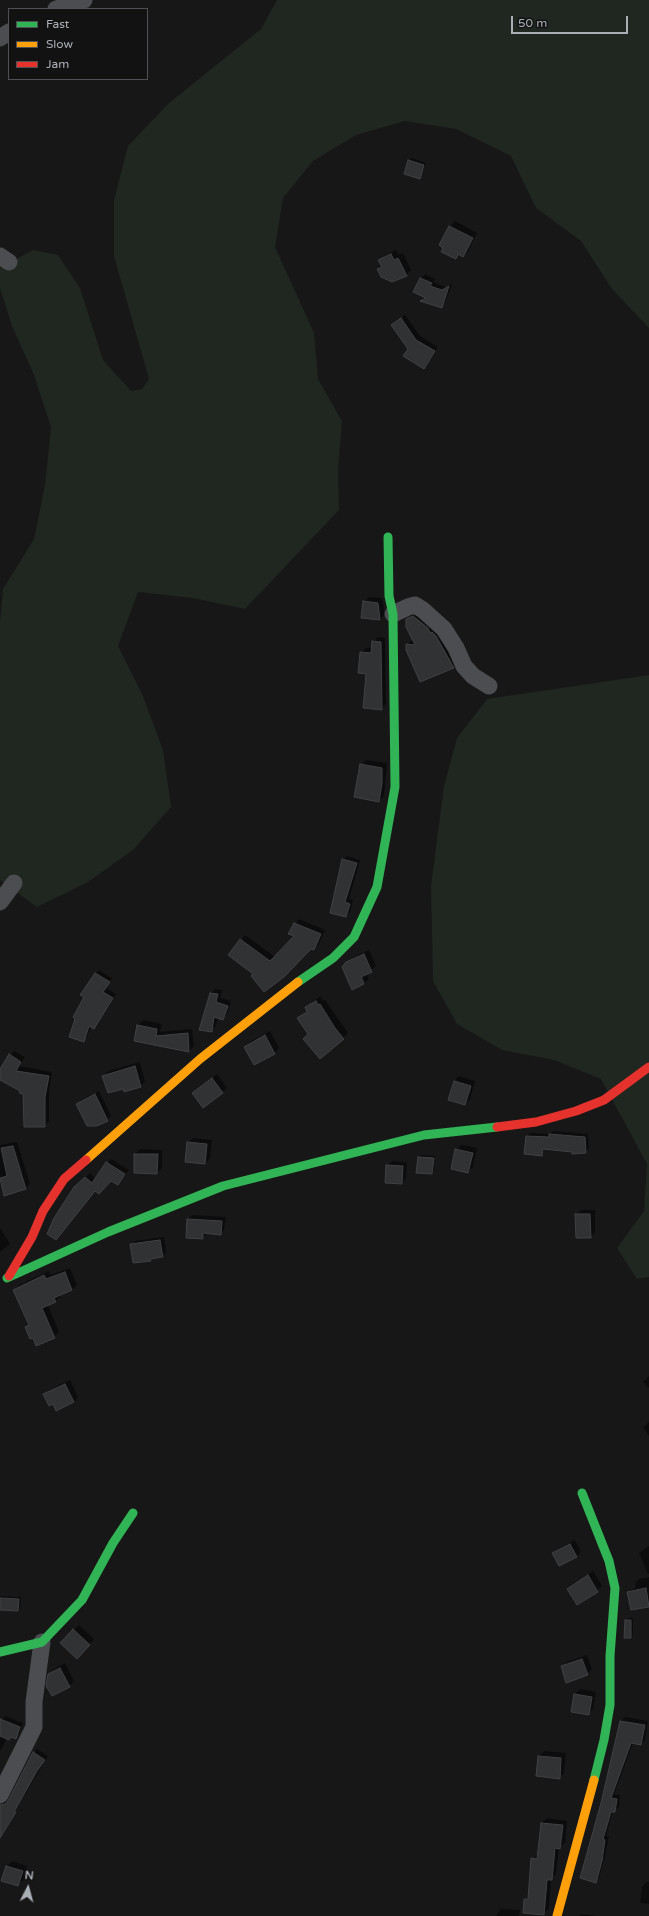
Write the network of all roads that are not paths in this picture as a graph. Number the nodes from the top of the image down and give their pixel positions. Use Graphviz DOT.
graph roads {
  1 [pos="84,0"];
  2 [pos="59,8"];
  3 [pos="388,537"];
  4 [pos="393,614"];
  5 [pos="489,686"];
  6 [pos="14,883"];
  7 [pos="0,902"];
  8 [pos="649,1067"];
  9 [pos="9,1276"];
  10 [pos="0,1284"];
  11 [pos="582,1493"];
  12 [pos="133,1513"];
  13 [pos="42,1642"];
  14 [pos="0,1652"];
  15 [pos="0,1795"];
  16 [pos="557,1916"];
  1 -- 2 [label="street"];
  3 -- 4 [label="street"];
  4 -- 5 [label="street"];
  4 -- 9 [label="street"];
  6 -- 7 [label="street"];
  8 -- 9 [label="street"];
  9 -- 10 [label="street"];
  11 -- 16 [label="street"];
  12 -- 13 [label="street"];
  13 -- 14 [label="street"];
  13 -- 15 [label="street"];
}
